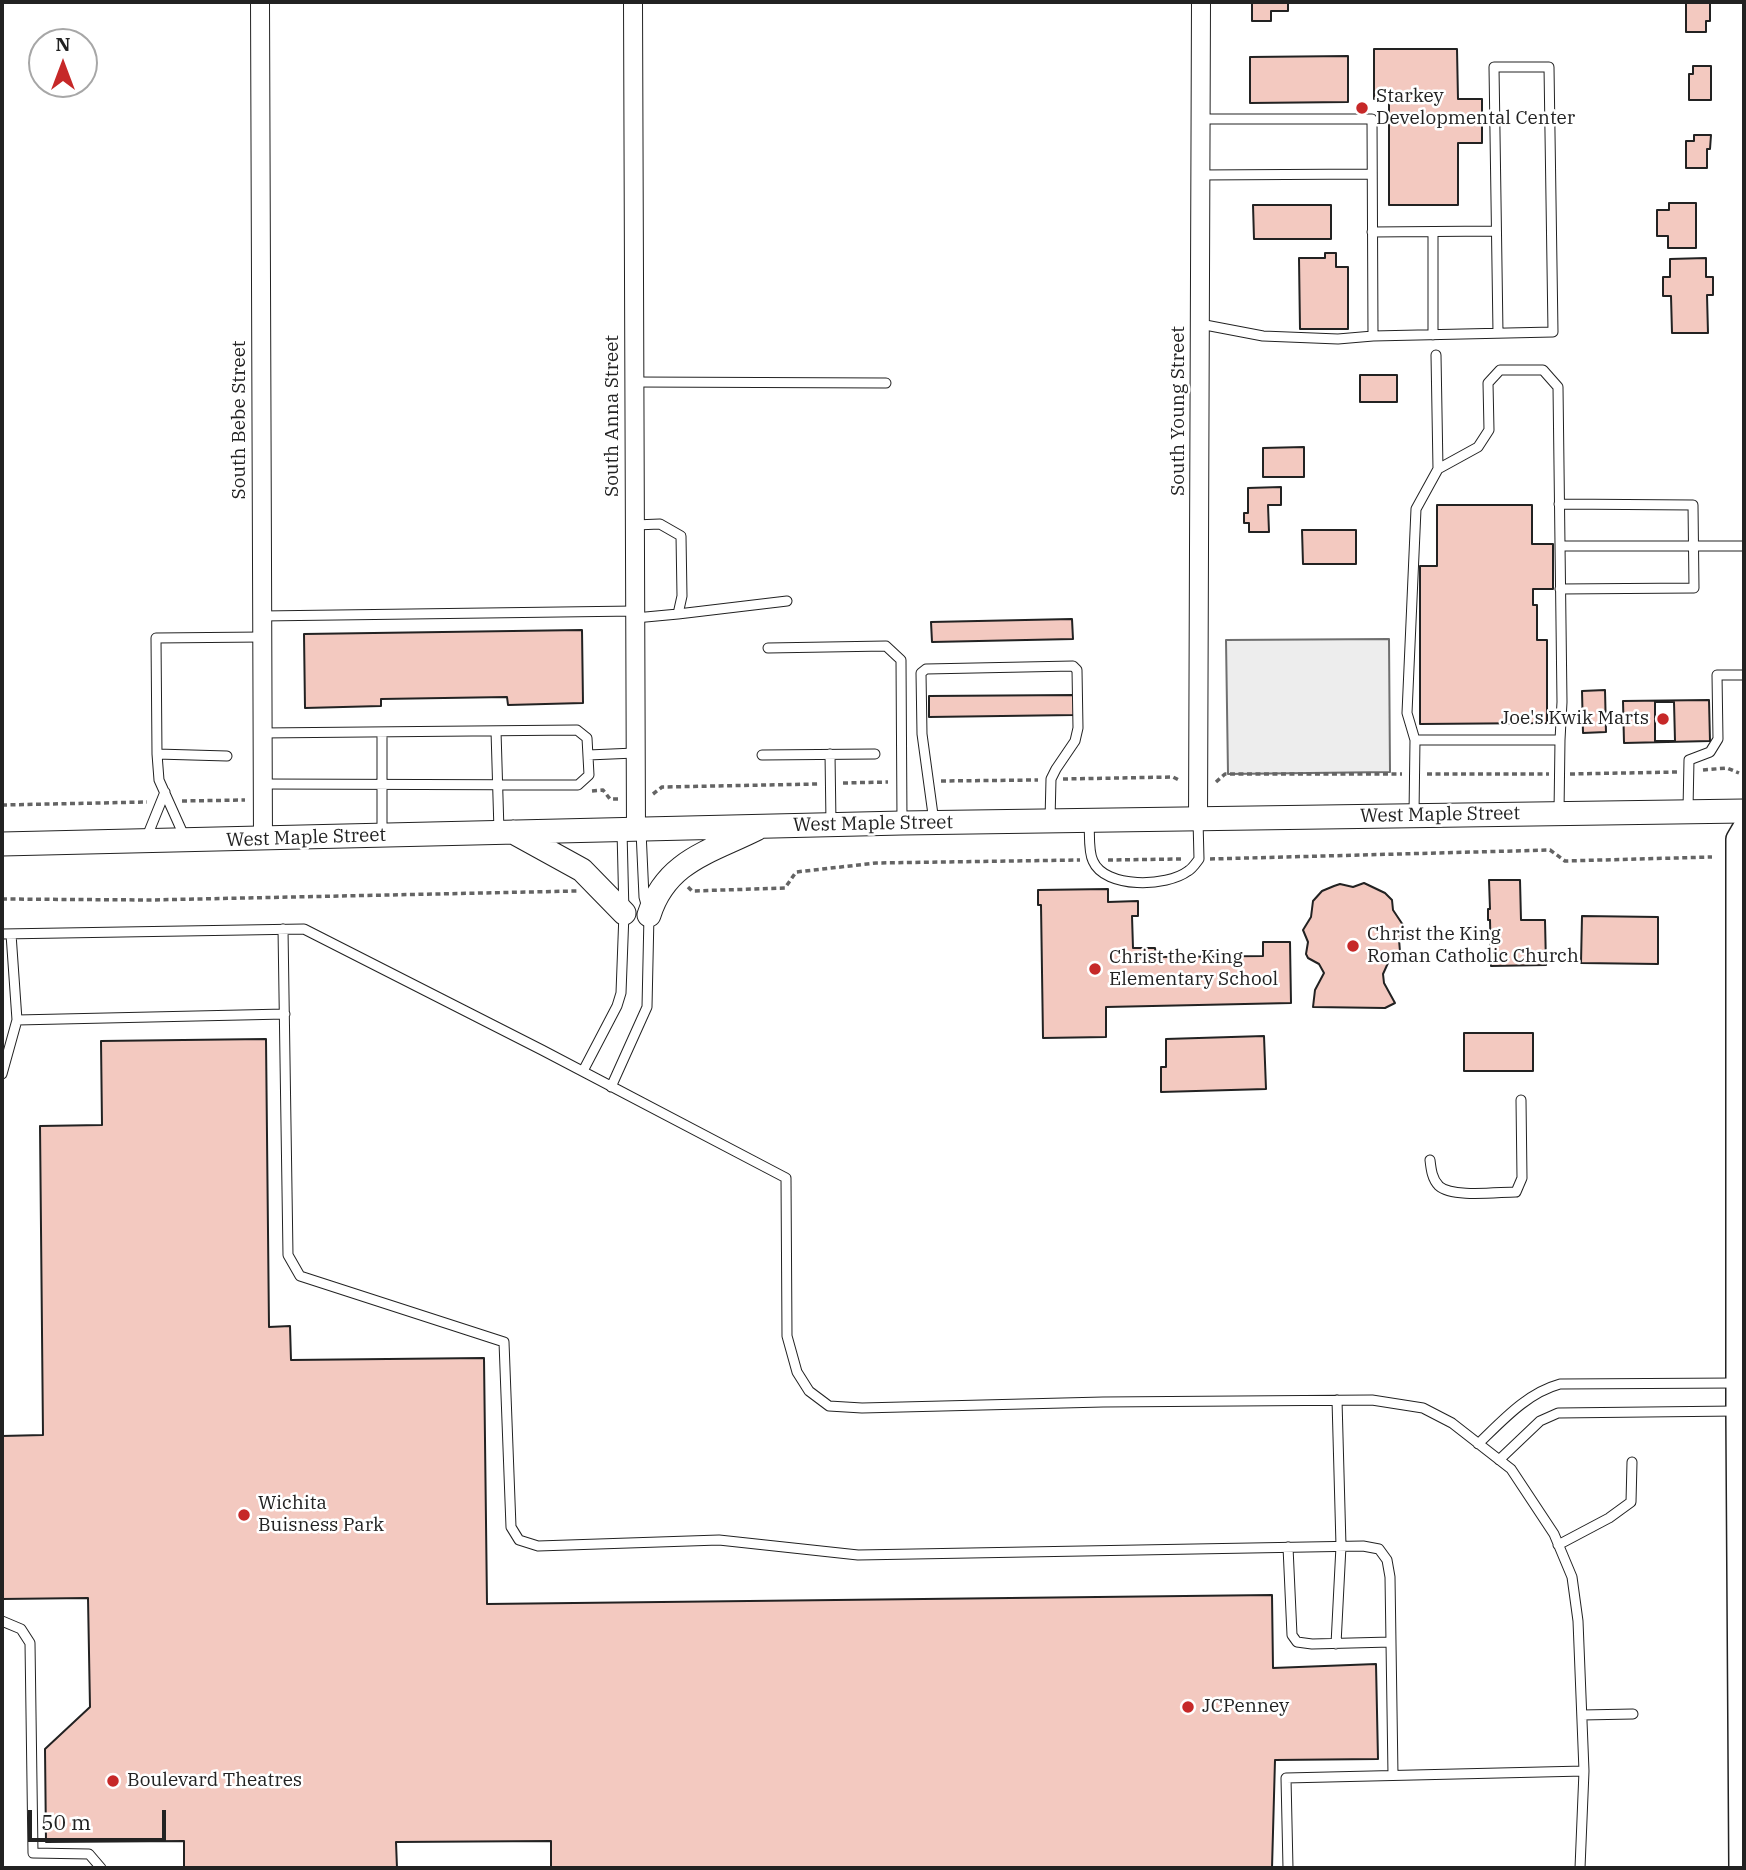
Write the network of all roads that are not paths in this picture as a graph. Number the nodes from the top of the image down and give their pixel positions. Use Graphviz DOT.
graph roads {
  1 [pos="260,2"];
  2 [pos="633,2"];
  3 [pos="1200,2"];
  4 [pos="1200,119"];
  5 [pos="1372,174"];
  6 [pos="1200,175"];
  7 [pos="1496,231"];
  8 [pos="1373,232"];
  9 [pos="1433,232"];
  10 [pos="1200,324"];
  11 [pos="1498,333"];
  12 [pos="1433,335"];
  13 [pos="1373,336"];
  14 [pos="1436,355"];
  15 [pos="634,382"];
  16 [pos="886,383"];
  17 [pos="1438,468"];
  18 [pos="1559,504"];
  19 [pos="635,525"];
  20 [pos="1694,546"];
  21 [pos="1744,546"];
  22 [pos="1559,547"];
  23 [pos="1560,589"];
  24 [pos="788,601"];
  25 [pos="635,614"];
  26 [pos="678,614"];
  27 [pos="262,616"];
  28 [pos="262,637"];
  29 [pos="768,648"];
  30 [pos="1744,675"];
  31 [pos="496,731"];
  32 [pos="382,732"];
  33 [pos="262,733"];
  34 [pos="1415,740"];
  35 [pos="1560,740"];
  36 [pos="635,752"];
  37 [pos="157,754"];
  38 [pos="830,754"];
  39 [pos="875,754"];
  40 [pos="588,755"];
  41 [pos="762,755"];
  42 [pos="227,756"];
  43 [pos="381,784"];
  44 [pos="497,784"];
  45 [pos="263,792"];
  46 [pos="165,799"];
  47 [pos="1688,811"];
  48 [pos="1744,811"];
  49 [pos="1559,813"];
  50 [pos="1414,815"];
  51 [pos="1198,819"];
  52 [pos="1051,821"];
  53 [pos="1089,821"];
  54 [pos="902,823"];
  55 [pos="934,823"];
  56 [pos="831,825"];
  57 [pos="762,827"];
  58 [pos="1744,827"];
  59 [pos="633,829"];
  60 [pos="506,832"];
  61 [pos="382,835"];
  62 [pos="263,839"];
  63 [pos="186,841"];
  64 [pos="145,842"];
  65 [pos="2,844"];
  66 [pos="624,913"];
  67 [pos="649,915"];
  68 [pos="283,929"];
  69 [pos="6,934"];
  70 [pos="285,1014"];
  71 [pos="17,1020"];
  72 [pos="583,1071"];
  73 [pos="2,1074"];
  74 [pos="611,1087"];
  75 [pos="1521,1100"];
  76 [pos="1430,1160"];
  77 [pos="1741,1383"];
  78 [pos="1337,1401"];
  79 [pos="1740,1410"];
  80 [pos="1478,1444"];
  81 [pos="1499,1460"];
  82 [pos="1632,1462"];
  83 [pos="1558,1545"];
  84 [pos="1341,1546"];
  85 [pos="1289,1547"];
  86 [pos="2,1621"];
  87 [pos="1391,1642"];
  88 [pos="1336,1644"];
  89 [pos="1633,1714"];
  90 [pos="1582,1715"];
  91 [pos="1584,1771"];
  92 [pos="1392,1775"];
  93 [pos="101,1868"];
  94 [pos="1288,1868"];
  95 [pos="1580,1868"];
  96 [pos="1740,1868"];
  1 -- 27 [label="street, South Bebe Street"];
  2 -- 15 [label="street, South Anna Street"];
  3 -- 4 [label="street, South Young Street"];
  4 -- 5 [label="lane"];
  4 -- 6 [label="street, South Young Street"];
  5 -- 6 [label="lane"];
  5 -- 8 [label="lane"];
  6 -- 10 [label="street, South Young Street"];
  7 -- 9 [label="lane"];
  7 -- 11 [label="lane"];
  7 -- 11 [label="lane"];
  8 -- 9 [label="lane"];
  8 -- 13 [label="lane"];
  9 -- 12 [label="lane"];
  10 -- 13 [label="lane"];
  10 -- 51 [label="street, South Young Street"];
  11 -- 12 [label="lane"];
  12 -- 13 [label="lane"];
  14 -- 17 [label="lane"];
  15 -- 16 [label="lane"];
  15 -- 19 [label="street, South Anna Street"];
  17 -- 18 [label="lane"];
  17 -- 34 [label="lane"];
  18 -- 20 [label="lane"];
  18 -- 22 [label="lane"];
  19 -- 25 [label="street, South Anna Street"];
  19 -- 26 [label="lane"];
  20 -- 21 [label="lane"];
  20 -- 22 [label="lane"];
  20 -- 23 [label="lane"];
  22 -- 23 [label="lane"];
  23 -- 35 [label="lane"];
  24 -- 26 [label="lane"];
  25 -- 26 [label="lane"];
  25 -- 27 [label="lane"];
  25 -- 36 [label="street, South Anna Street"];
  27 -- 28 [label="street, South Bebe Street"];
  28 -- 33 [label="street, South Bebe Street"];
  28 -- 37 [label="lane"];
  29 -- 54 [label="lane"];
  30 -- 47 [label="lane"];
  31 -- 32 [label="lane"];
  31 -- 40 [label="lane"];
  31 -- 44 [label="lane"];
  32 -- 33 [label="lane"];
  32 -- 43 [label="lane"];
  33 -- 45 [label="street, South Bebe Street"];
  34 -- 35 [label="lane"];
  34 -- 50 [label="lane"];
  35 -- 49 [label="lane"];
  36 -- 40 [label="lane"];
  36 -- 59 [label="street, South Anna Street"];
  37 -- 42 [label="lane"];
  37 -- 46 [label="lane"];
  38 -- 39 [label="lane"];
  38 -- 41 [label="lane"];
  38 -- 56 [label="lane"];
  40 -- 44 [label="lane"];
  43 -- 44 [label="lane"];
  43 -- 45 [label="lane"];
  43 -- 61 [label="lane"];
  44 -- 60 [label="lane"];
  45 -- 62 [label="street, South Bebe Street"];
  46 -- 63 [label="lane"];
  46 -- 64 [label="lane"];
  47 -- 48 [label="main road, West Maple Street"];
  47 -- 49 [label="main road, West Maple Street"];
  49 -- 50 [label="main road, West Maple Street"];
  50 -- 51 [label="main road, West Maple Street"];
  51 -- 53 [label="main road, West Maple Street"];
  51 -- 53 [label="lane"];
  52 -- 53 [label="main road, West Maple Street"];
  52 -- 55 [label="main road, West Maple Street"];
  52 -- 55 [label="lane"];
  54 -- 55 [label="main road, West Maple Street"];
  54 -- 56 [label="main road, West Maple Street"];
  56 -- 57 [label="main road, West Maple Street"];
  57 -- 59 [label="main road, West Maple Street"];
  57 -- 67 [label="main road"];
  58 -- 77 [label="street"];
  59 -- 60 [label="main road, West Maple Street"];
  59 -- 66 [label="lane"];
  59 -- 67 [label="lane"];
  60 -- 61 [label="main road, West Maple Street"];
  60 -- 66 [label="main road"];
  61 -- 62 [label="main road, West Maple Street"];
  62 -- 63 [label="main road, West Maple Street"];
  63 -- 64 [label="main road, West Maple Street"];
  64 -- 65 [label="main road, West Maple Street"];
  66 -- 72 [label="lane"];
  67 -- 74 [label="lane"];
  68 -- 69 [label="lane"];
  68 -- 70 [label="lane"];
  68 -- 72 [label="lane"];
  69 -- 71 [label="lane"];
  70 -- 71 [label="lane"];
  70 -- 85 [label="lane"];
  71 -- 73 [label="lane"];
  72 -- 74 [label="lane"];
  74 -- 78 [label="lane"];
  75 -- 76 [label="lane"];
  77 -- 79 [label="street"];
  77 -- 80 [label="lane"];
  78 -- 80 [label="lane"];
  78 -- 84 [label="lane"];
  79 -- 81 [label="lane"];
  79 -- 96 [label="street"];
  80 -- 81 [label="lane"];
  81 -- 83 [label="lane"];
  82 -- 83 [label="lane"];
  83 -- 90 [label="lane"];
  84 -- 85 [label="lane"];
  84 -- 87 [label="lane"];
  84 -- 88 [label="lane"];
  85 -- 88 [label="lane"];
  86 -- 93 [label="lane"];
  87 -- 88 [label="lane"];
  87 -- 92 [label="lane"];
  89 -- 90 [label="lane"];
  90 -- 91 [label="lane"];
  91 -- 92 [label="lane"];
  91 -- 95 [label="lane"];
  92 -- 94 [label="lane"];
}
